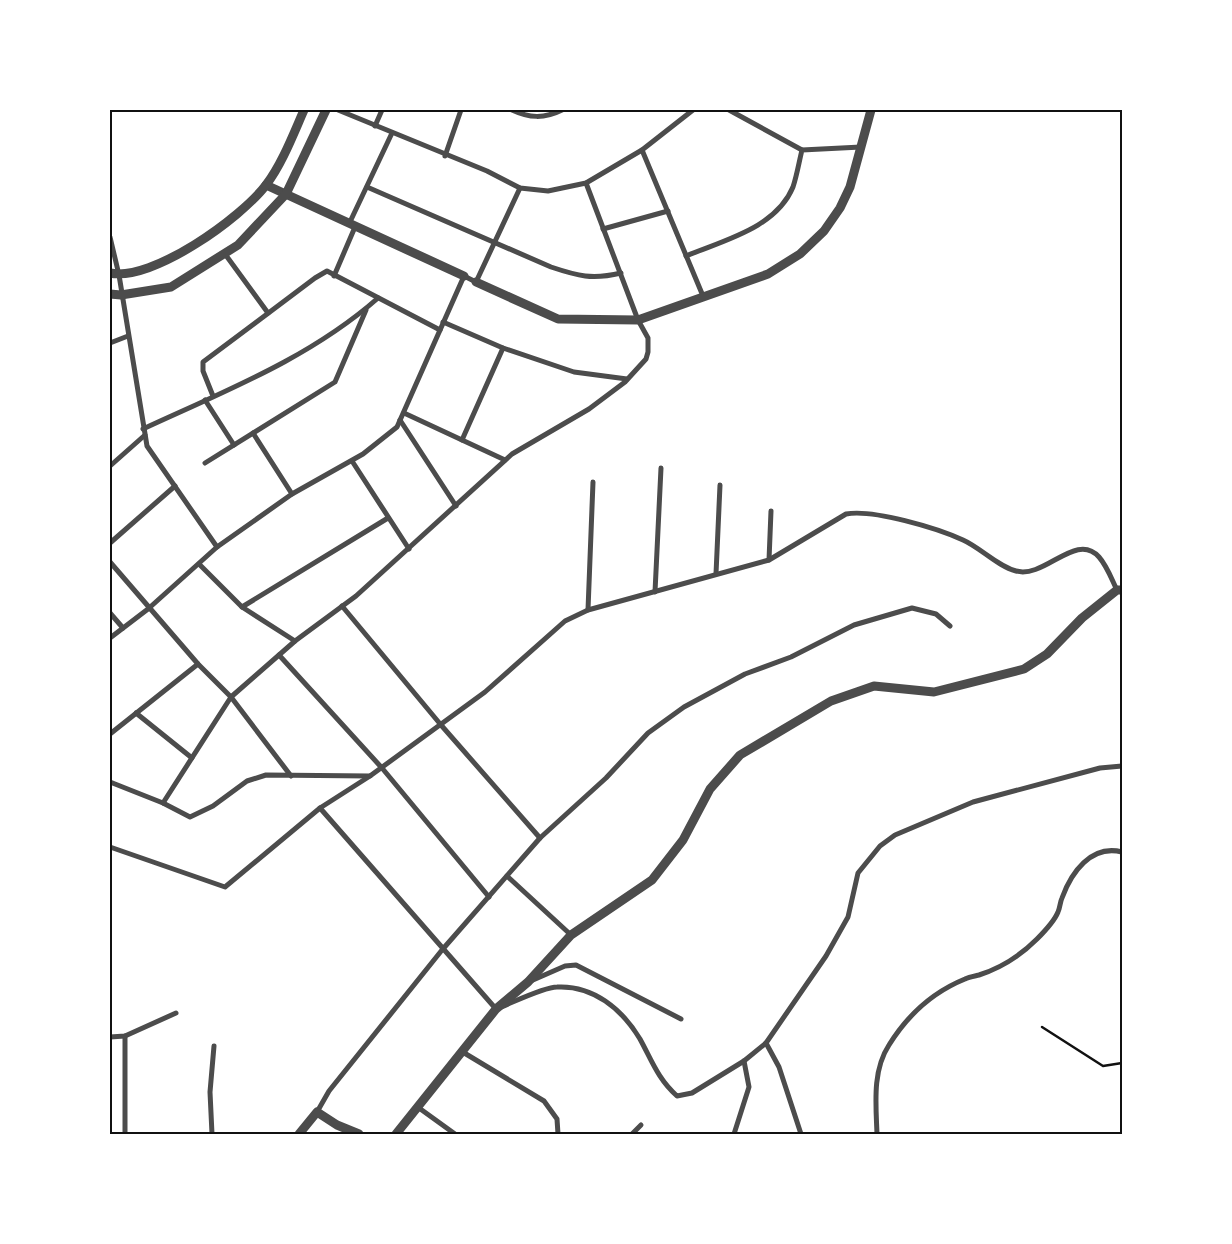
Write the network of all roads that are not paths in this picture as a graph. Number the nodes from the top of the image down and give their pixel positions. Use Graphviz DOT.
graph roads {
  1 [pos="304,110"];
  2 [pos="326,110"];
  3 [pos="338,110"];
  4 [pos="382,110"];
  5 [pos="461,110"];
  6 [pos="512,110"];
  7 [pos="562,110"];
  8 [pos="693,110"];
  9 [pos="729,110"];
  10 [pos="871,110"];
  11 [pos="375,126"];
  12 [pos="392,133"];
  13 [pos="862,147"];
  14 [pos="642,150"];
  15 [pos="802,150"];
  16 [pos="445,156"];
  17 [pos="586,184"];
  18 [pos="266,185"];
  19 [pos="367,187"];
  20 [pos="520,188"];
  21 [pos="286,194"];
  22 [pos="668,211"];
  23 [pos="352,225"];
  24 [pos="604,229"];
  25 [pos="110,237"];
  26 [pos="495,242"];
  27 [pos="225,254"];
  28 [pos="686,256"];
  29 [pos="620,273"];
  30 [pos="114,274"];
  31 [pos="334,276"];
  32 [pos="464,276"];
  33 [pos="476,282"];
  34 [pos="110,294"];
  35 [pos="121,295"];
  36 [pos="703,296"];
  37 [pos="378,298"];
  38 [pos="367,309"];
  39 [pos="268,313"];
  40 [pos="638,320"];
  41 [pos="444,322"];
  42 [pos="440,330"];
  43 [pos="128,336"];
  44 [pos="110,343"];
  45 [pos="503,348"];
  46 [pos="627,379"];
  47 [pos="213,396"];
  48 [pos="205,400"];
  49 [pos="404,413"];
  50 [pos="400,420"];
  51 [pos="144,432"];
  52 [pos="253,433"];
  53 [pos="462,440"];
  54 [pos="234,445"];
  55 [pos="505,460"];
  56 [pos="352,461"];
  57 [pos="205,463"];
  58 [pos="110,466"];
  59 [pos="661,468"];
  60 [pos="593,482"];
  61 [pos="720,485"];
  62 [pos="175,486"];
  63 [pos="292,494"];
  64 [pos="456,506"];
  65 [pos="771,511"];
  66 [pos="388,518"];
  67 [pos="110,543"];
  68 [pos="217,547"];
  69 [pos="408,549"];
  70 [pos="769,560"];
  71 [pos="110,562"];
  72 [pos="200,564"];
  73 [pos="716,574"];
  74 [pos="1120,590"];
  75 [pos="655,592"];
  76 [pos="342,606"];
  77 [pos="242,607"];
  78 [pos="148,609"];
  79 [pos="588,610"];
  80 [pos="110,613"];
  81 [pos="950,626"];
  82 [pos="123,628"];
  83 [pos="110,638"];
  84 [pos="295,642"];
  85 [pos="280,655"];
  86 [pos="198,664"];
  87 [pos="232,697"];
  88 [pos="136,713"];
  89 [pos="441,725"];
  90 [pos="110,734"];
  91 [pos="192,758"];
  92 [pos="1122,766"];
  93 [pos="382,768"];
  94 [pos="291,776"];
  95 [pos="370,776"];
  96 [pos="110,782"];
  97 [pos="163,803"];
  98 [pos="320,808"];
  99 [pos="540,838"];
  100 [pos="110,846"];
  101 [pos="1122,852"];
  102 [pos="507,876"];
  103 [pos="489,897"];
  104 [pos="570,935"];
  105 [pos="442,950"];
  106 [pos="528,982"];
  107 [pos="496,1009"];
  108 [pos="176,1013"];
  109 [pos="681,1019"];
  110 [pos="125,1036"];
  111 [pos="110,1037"];
  112 [pos="766,1043"];
  113 [pos="214,1046"];
  114 [pos="461,1051"];
  115 [pos="744,1061"];
  116 [pos="419,1108"];
  117 [pos="317,1112"];
  118 [pos="641,1125"];
  119 [pos="340,1130"];
  120 [pos="125,1134"];
  121 [pos="212,1134"];
  122 [pos="300,1134"];
  123 [pos="359,1134"];
  124 [pos="396,1134"];
  125 [pos="456,1134"];
  126 [pos="558,1134"];
  127 [pos="632,1134"];
  128 [pos="734,1134"];
  129 [pos="801,1134"];
  130 [pos="878,1134"];
  1 -- 18 [label="street"];
  2 -- 21 [label="street"];
  3 -- 11 [label="street"];
  4 -- 11 [label="street"];
  5 -- 16 [label="street"];
  6 -- 7 [label="street"];
  8 -- 14 [label="street"];
  9 -- 15 [label="street"];
  10 -- 13 [label="street"];
  11 -- 12 [label="street"];
  12 -- 16 [label="street"];
  12 -- 19 [label="street"];
  13 -- 15 [label="street"];
  13 -- 36 [label="street"];
  14 -- 17 [label="street"];
  14 -- 22 [label="street"];
  15 -- 28 [label="street"];
  16 -- 20 [label="street"];
  17 -- 20 [label="street"];
  17 -- 24 [label="street"];
  18 -- 21 [label="street"];
  18 -- 30 [label="street"];
  19 -- 23 [label="street"];
  19 -- 26 [label="street"];
  20 -- 26 [label="street"];
  21 -- 23 [label="street"];
  21 -- 27 [label="street"];
  22 -- 24 [label="street"];
  22 -- 28 [label="street"];
  23 -- 31 [label="street"];
  23 -- 32 [label="street"];
  24 -- 29 [label="street"];
  25 -- 30 [label="street"];
  26 -- 29 [label="street"];
  26 -- 33 [label="street"];
  27 -- 35 [label="street"];
  27 -- 39 [label="street"];
  28 -- 36 [label="street"];
  29 -- 40 [label="street"];
  30 -- 35 [label="street"];
  31 -- 37 [label="street"];
  31 -- 39 [label="street"];
  32 -- 33 [label="street"];
  32 -- 41 [label="street"];
  33 -- 40 [label="street"];
  34 -- 35 [label="street"];
  35 -- 43 [label="street"];
  36 -- 40 [label="street"];
  37 -- 38 [label="street"];
  37 -- 42 [label="street"];
  38 -- 47 [label="street"];
  38 -- 52 [label="street"];
  39 -- 47 [label="street"];
  40 -- 46 [label="street"];
  41 -- 42 [label="street"];
  41 -- 45 [label="street"];
  42 -- 49 [label="street"];
  43 -- 44 [label="street"];
  43 -- 51 [label="street"];
  45 -- 46 [label="street"];
  45 -- 53 [label="street"];
  46 -- 55 [label="street"];
  47 -- 48 [label="street"];
  48 -- 51 [label="street"];
  48 -- 54 [label="street"];
  49 -- 50 [label="street"];
  49 -- 53 [label="street"];
  50 -- 56 [label="street"];
  50 -- 64 [label="street"];
  51 -- 58 [label="street"];
  51 -- 62 [label="street"];
  52 -- 54 [label="street"];
  52 -- 63 [label="street"];
  53 -- 55 [label="street"];
  54 -- 57 [label="street"];
  55 -- 64 [label="street"];
  56 -- 63 [label="street"];
  56 -- 66 [label="street"];
  59 -- 75 [label="street"];
  60 -- 79 [label="street"];
  61 -- 73 [label="street"];
  62 -- 67 [label="street"];
  62 -- 68 [label="street"];
  63 -- 68 [label="street"];
  64 -- 69 [label="street"];
  65 -- 70 [label="street"];
  66 -- 69 [label="street"];
  66 -- 77 [label="street"];
  68 -- 72 [label="street"];
  69 -- 76 [label="street"];
  70 -- 73 [label="street"];
  70 -- 74 [label="street"];
  71 -- 78 [label="street"];
  72 -- 77 [label="street"];
  72 -- 78 [label="street"];
  73 -- 75 [label="street"];
  74 -- 104 [label="street"];
  75 -- 79 [label="street"];
  76 -- 84 [label="street"];
  76 -- 89 [label="street"];
  77 -- 84 [label="street"];
  78 -- 82 [label="street"];
  78 -- 86 [label="street"];
  79 -- 89 [label="street"];
  80 -- 82 [label="street"];
  81 -- 99 [label="street"];
  82 -- 83 [label="street"];
  84 -- 85 [label="street"];
  85 -- 87 [label="street"];
  85 -- 93 [label="street"];
  86 -- 87 [label="street"];
  86 -- 88 [label="street"];
  87 -- 91 [label="street"];
  87 -- 94 [label="street"];
  88 -- 90 [label="street"];
  88 -- 91 [label="street"];
  89 -- 93 [label="street"];
  89 -- 99 [label="street"];
  91 -- 97 [label="street"];
  92 -- 112 [label="street"];
  93 -- 95 [label="street"];
  93 -- 103 [label="street"];
  94 -- 95 [label="street"];
  94 -- 97 [label="street"];
  95 -- 98 [label="street"];
  96 -- 97 [label="street"];
  98 -- 100 [label="street"];
  98 -- 105 [label="street"];
  99 -- 102 [label="street"];
  101 -- 130 [label="street"];
  102 -- 103 [label="street"];
  102 -- 104 [label="street"];
  103 -- 105 [label="street"];
  104 -- 106 [label="street"];
  105 -- 107 [label="street"];
  105 -- 117 [label="street"];
  106 -- 107 [label="street"];
  106 -- 109 [label="street"];
  107 -- 114 [label="street"];
  107 -- 115 [label="street"];
  108 -- 110 [label="street"];
  110 -- 111 [label="street"];
  110 -- 120 [label="street"];
  112 -- 115 [label="street"];
  112 -- 129 [label="street"];
  113 -- 121 [label="street"];
  114 -- 116 [label="street"];
  114 -- 126 [label="street"];
  115 -- 128 [label="street"];
  116 -- 124 [label="street"];
  116 -- 125 [label="street"];
  117 -- 119 [label="street"];
  117 -- 122 [label="street"];
  118 -- 127 [label="street"];
  119 -- 123 [label="street"];
}
